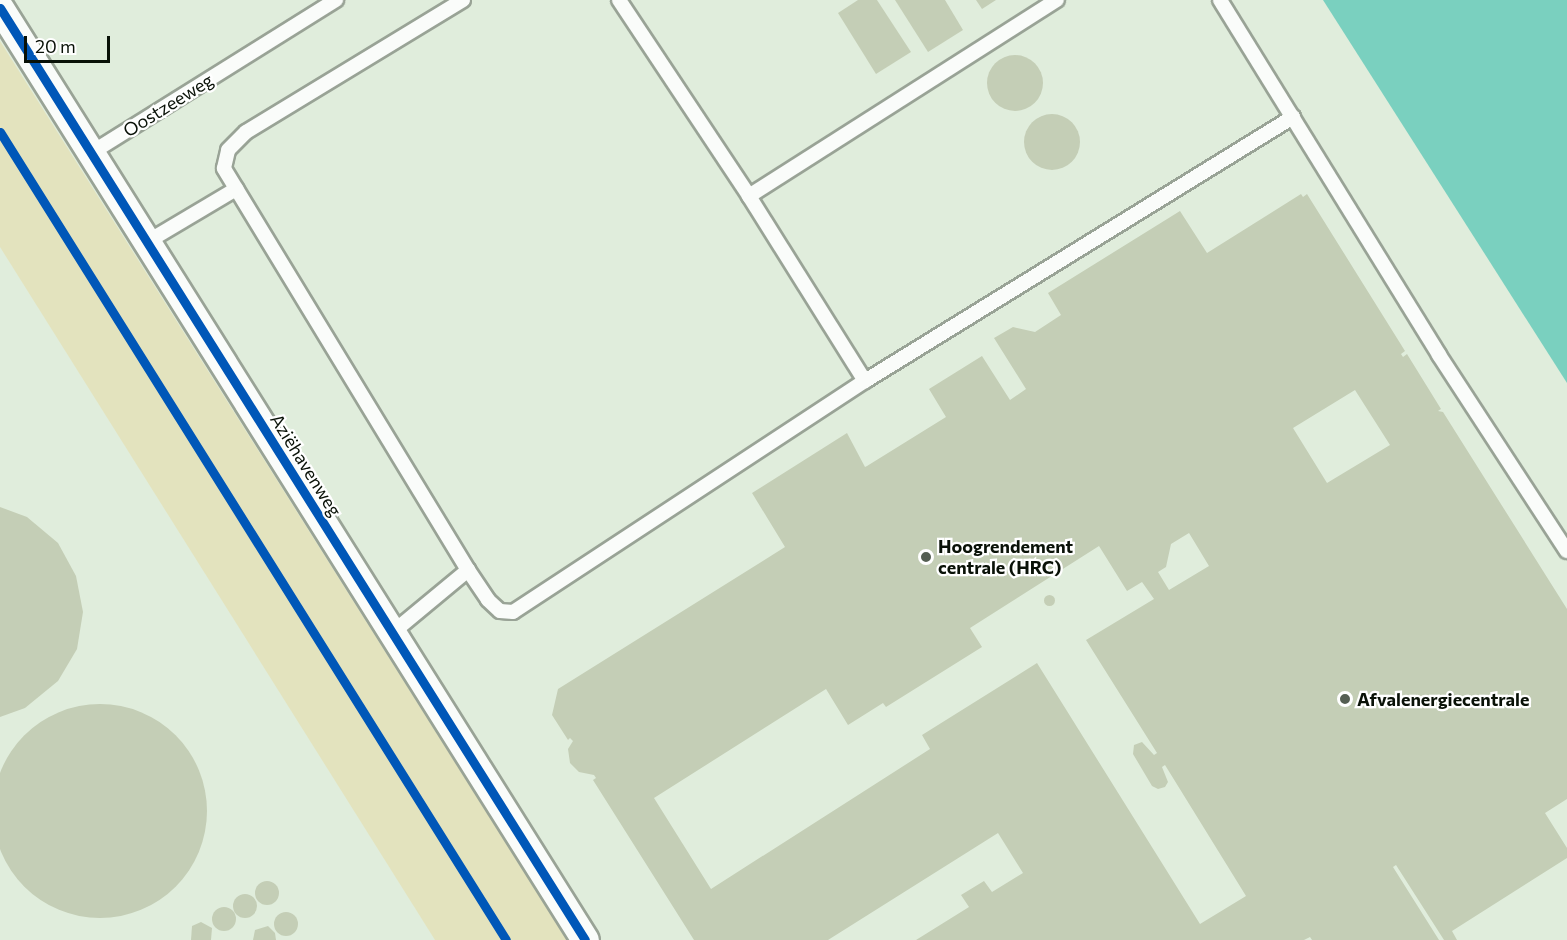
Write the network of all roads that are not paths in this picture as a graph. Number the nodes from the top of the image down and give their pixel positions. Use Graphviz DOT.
graph roads {
  1 [pos="336,0"];
  2 [pos="464,0"];
  3 [pos="619,0"];
  4 [pos="1057,0"];
  5 [pos="1220,0"];
  6 [pos="0,8"];
  7 [pos="1293,117"];
  8 [pos="91,153"];
  9 [pos="236,189"];
  10 [pos="749,196"];
  11 [pos="147,242"];
  12 [pos="865,381"];
  13 [pos="1567,551"];
  14 [pos="468,570"];
  15 [pos="392,633"];
  16 [pos="585,940"];
  1 -- 8 [label="lane, Oostzeeweg"];
  2 -- 9 [label="lane"];
  3 -- 10 [label="lane"];
  4 -- 10 [label="lane"];
  5 -- 7 [label="lane"];
  6 -- 8 [label="street, Aziëhavenweg"];
  7 -- 12 [label="lane"];
  7 -- 13 [label="lane"];
  8 -- 11 [label="street, Aziëhavenweg"];
  9 -- 11 [label="lane"];
  9 -- 14 [label="lane"];
  10 -- 12 [label="lane"];
  11 -- 15 [label="street, Aziëhavenweg"];
  12 -- 14 [label="lane"];
  14 -- 15 [label="lane"];
  15 -- 16 [label="street, Aziëhavenweg"];
}
